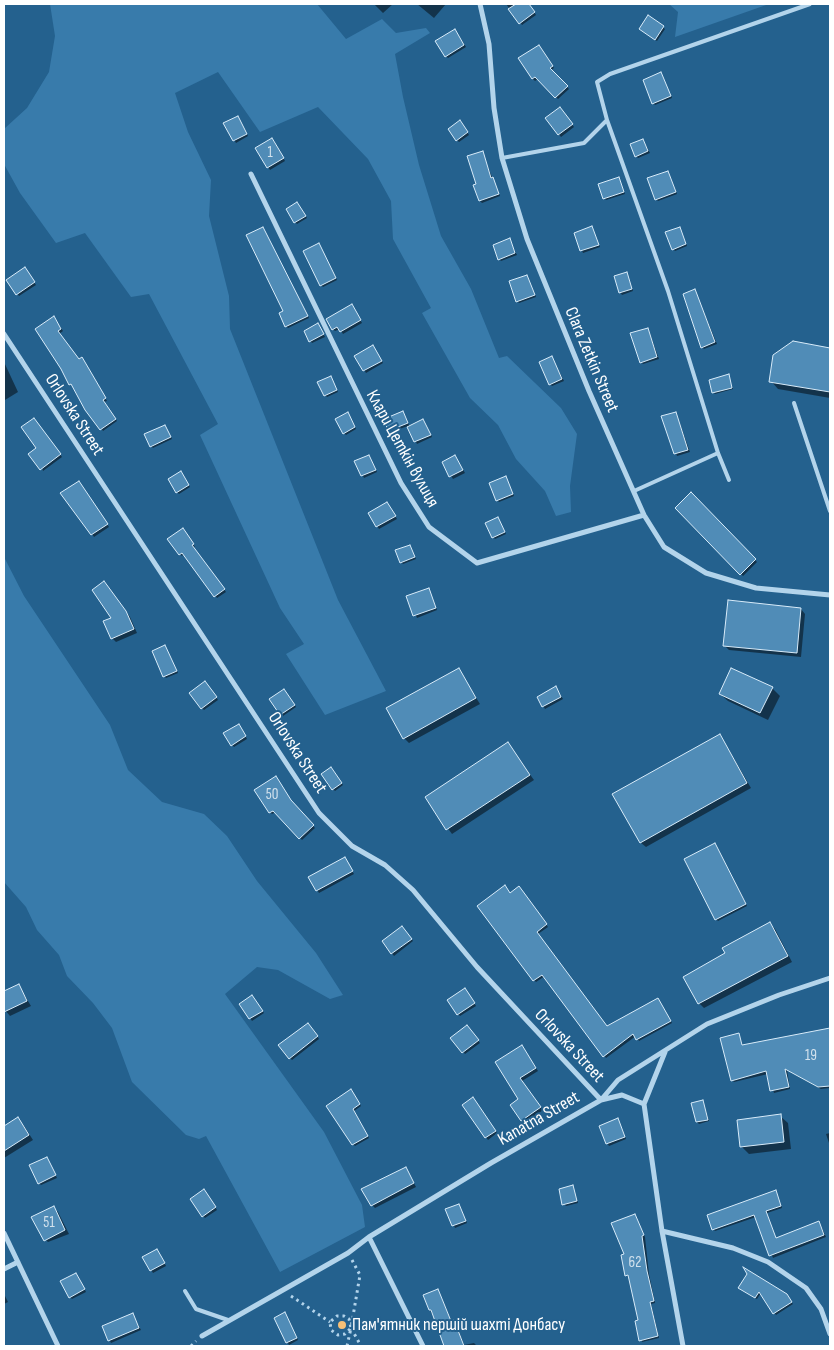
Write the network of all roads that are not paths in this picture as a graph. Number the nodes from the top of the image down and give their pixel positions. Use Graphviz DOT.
graph roads {
  1 [pos="480,4"];
  2 [pos="810,4"];
  3 [pos="607,120"];
  4 [pos="502,158"];
  5 [pos="251,174"];
  6 [pos="4,334"];
  7 [pos="794,404"];
  8 [pos="718,453"];
  9 [pos="729,480"];
  10 [pos="634,491"];
  11 [pos="830,511"];
  12 [pos="644,516"];
  13 [pos="830,595"];
  14 [pos="830,978"];
  15 [pos="665,1052"];
  16 [pos="601,1100"];
  17 [pos="644,1104"];
  18 [pos="662,1231"];
  19 [pos="4,1233"];
  20 [pos="369,1237"];
  21 [pos="18,1262"];
  22 [pos="4,1269"];
  23 [pos="185,1291"];
  24 [pos="228,1320"];
  25 [pos="830,1334"];
  26 [pos="202,1336"];
  27 [pos="58,1346"];
  28 [pos="423,1346"];
  29 [pos="683,1346"];
  1 -- 4 [label="street, Clara Zetkin Street"];
  2 -- 3 [label="lane"];
  3 -- 4 [label="lane"];
  3 -- 8 [label="lane"];
  4 -- 10 [label="street, Clara Zetkin Street"];
  5 -- 12 [label="street, Клари Цеткін вулиця"];
  6 -- 16 [label="street, Orlovska Street"];
  7 -- 11 [label="lane"];
  8 -- 9 [label="lane"];
  8 -- 10 [label="lane"];
  10 -- 12 [label="street, Clara Zetkin Street"];
  12 -- 13 [label="street, Clara Zetkin Street"];
  14 -- 15 [label="street, Kanatna Street"];
  15 -- 16 [label="street, Kanatna Street"];
  15 -- 17 [label="street"];
  16 -- 17 [label="street, Orlovska Street"];
  16 -- 20 [label="street, Kanatna Street"];
  17 -- 18 [label="street"];
  18 -- 25 [label="street"];
  18 -- 29 [label="street"];
  19 -- 21 [label="street"];
  20 -- 24 [label="street, Kanatna Street"];
  20 -- 28 [label="street"];
  21 -- 22 [label="street"];
  21 -- 27 [label="street"];
  23 -- 24 [label="lane"];
  24 -- 26 [label="street, Kanatna Street"];
}
